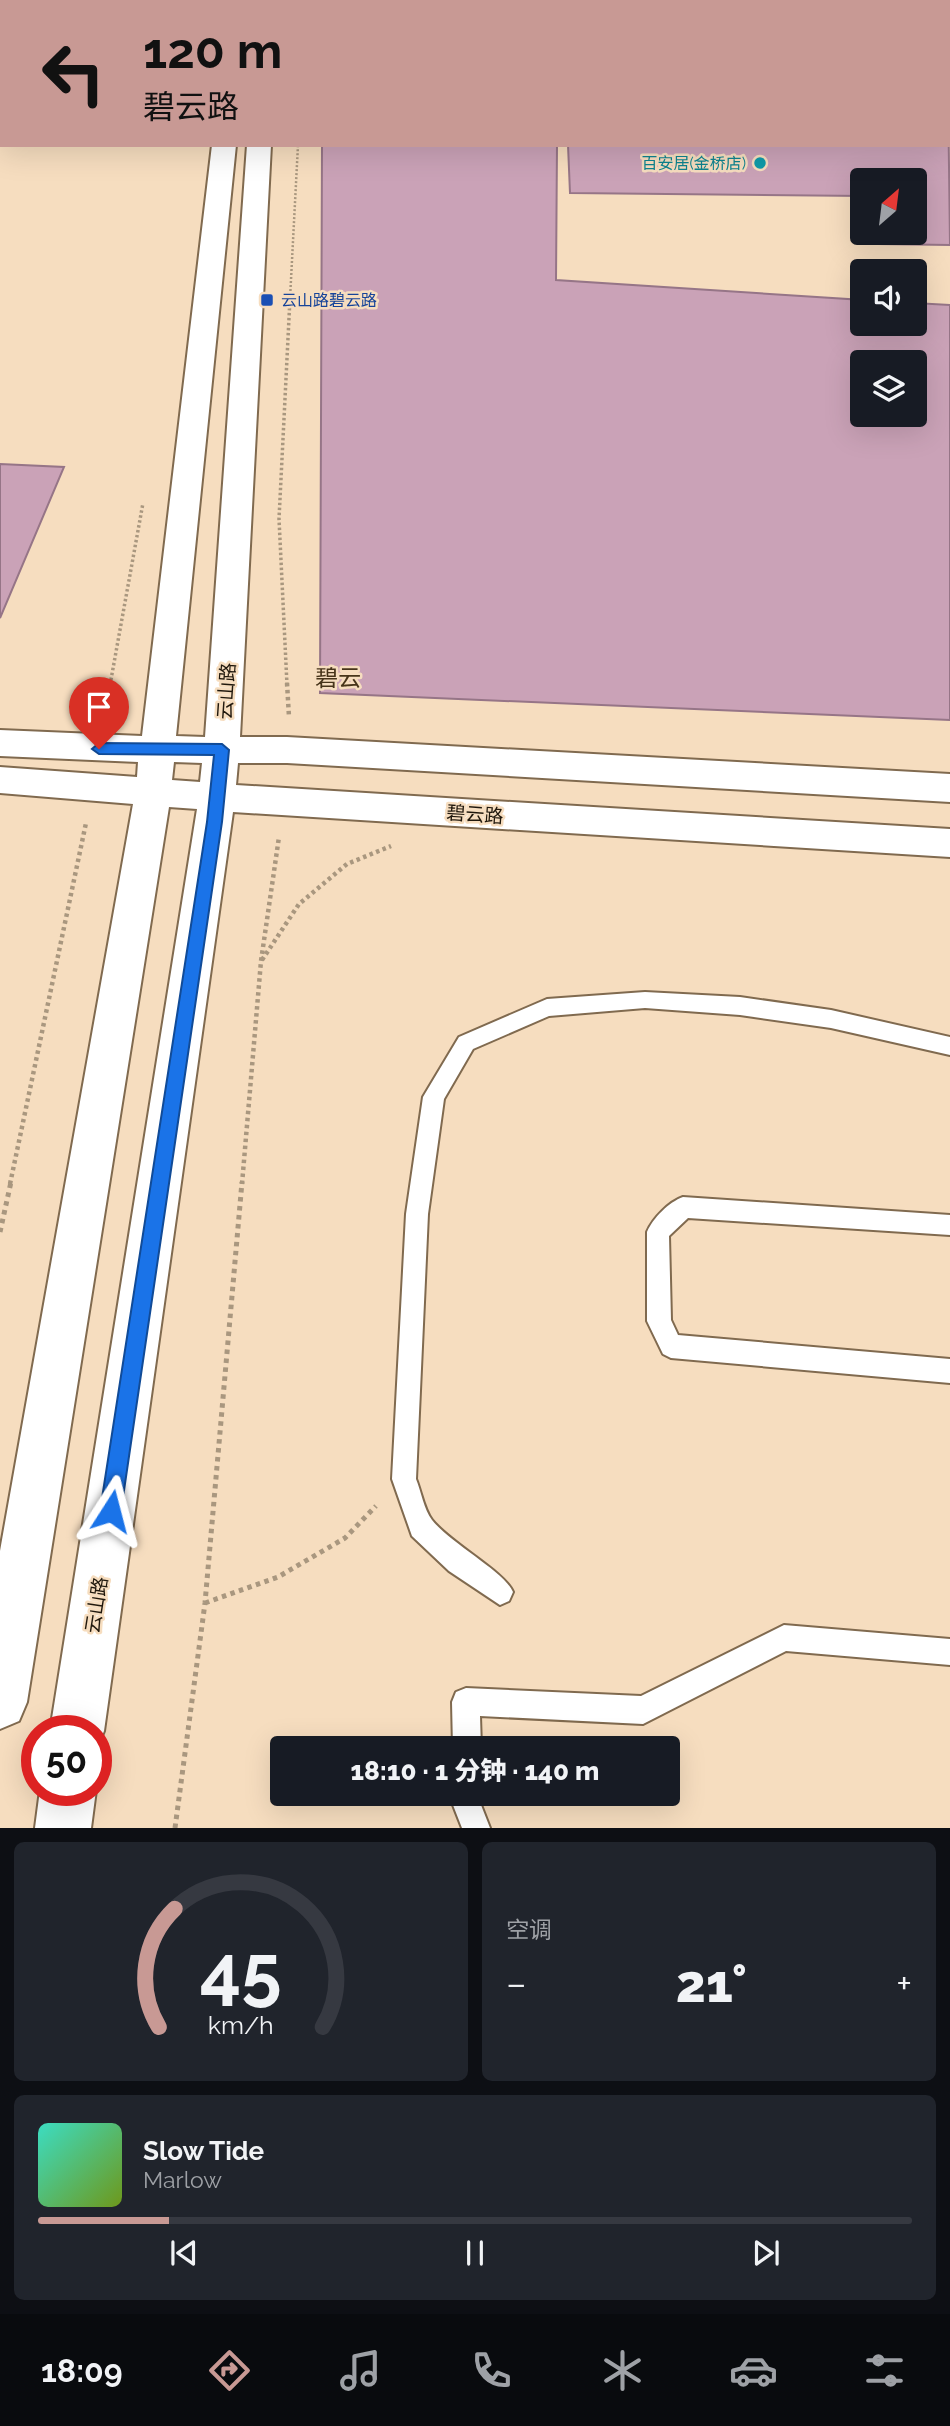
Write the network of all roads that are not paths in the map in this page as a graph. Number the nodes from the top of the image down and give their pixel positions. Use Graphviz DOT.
graph roads {
  1 [pos="224,147"];
  2 [pos="259,147"];
  3 [pos="0,743"];
  4 [pos="222,750"];
  5 [pos="156,770"];
  6 [pos="0,780"];
  7 [pos="950,788"];
  8 [pos="217,798"];
  9 [pos="950,844"];
  10 [pos="950,1046"];
  11 [pos="950,1225"];
  12 [pos="950,1371"];
  13 [pos="500,1592"];
  14 [pos="950,1652"];
  15 [pos="0,1702"];
  16 [pos="79,1715"];
  17 [pos="467,1736"];
  18 [pos="66,1806"];
  19 [pos="467,1806"];
  20 [pos="63,1828"];
  21 [pos="476,1828"];
  1 -- 5 [label="main road"];
  2 -- 4 [label="main road, 云山路"];
  3 -- 5 [label="main road, 碧云路"];
  4 -- 5 [label="main road, 碧云路"];
  4 -- 7 [label="main road, 碧云路"];
  4 -- 8 [label="main road, 云山路"];
  5 -- 6 [label="main road, 碧云路"];
  5 -- 8 [label="main road, 碧云路"];
  5 -- 15 [label="main road"];
  8 -- 9 [label="main road, 碧云路"];
  8 -- 16 [label="main road, 云山路"];
  10 -- 13 [label="lane"];
  11 -- 12 [label="lane"];
  14 -- 17 [label="lane"];
  18 -- 20 [label="main road"];
  19 -- 21 [label="lane"];
}
